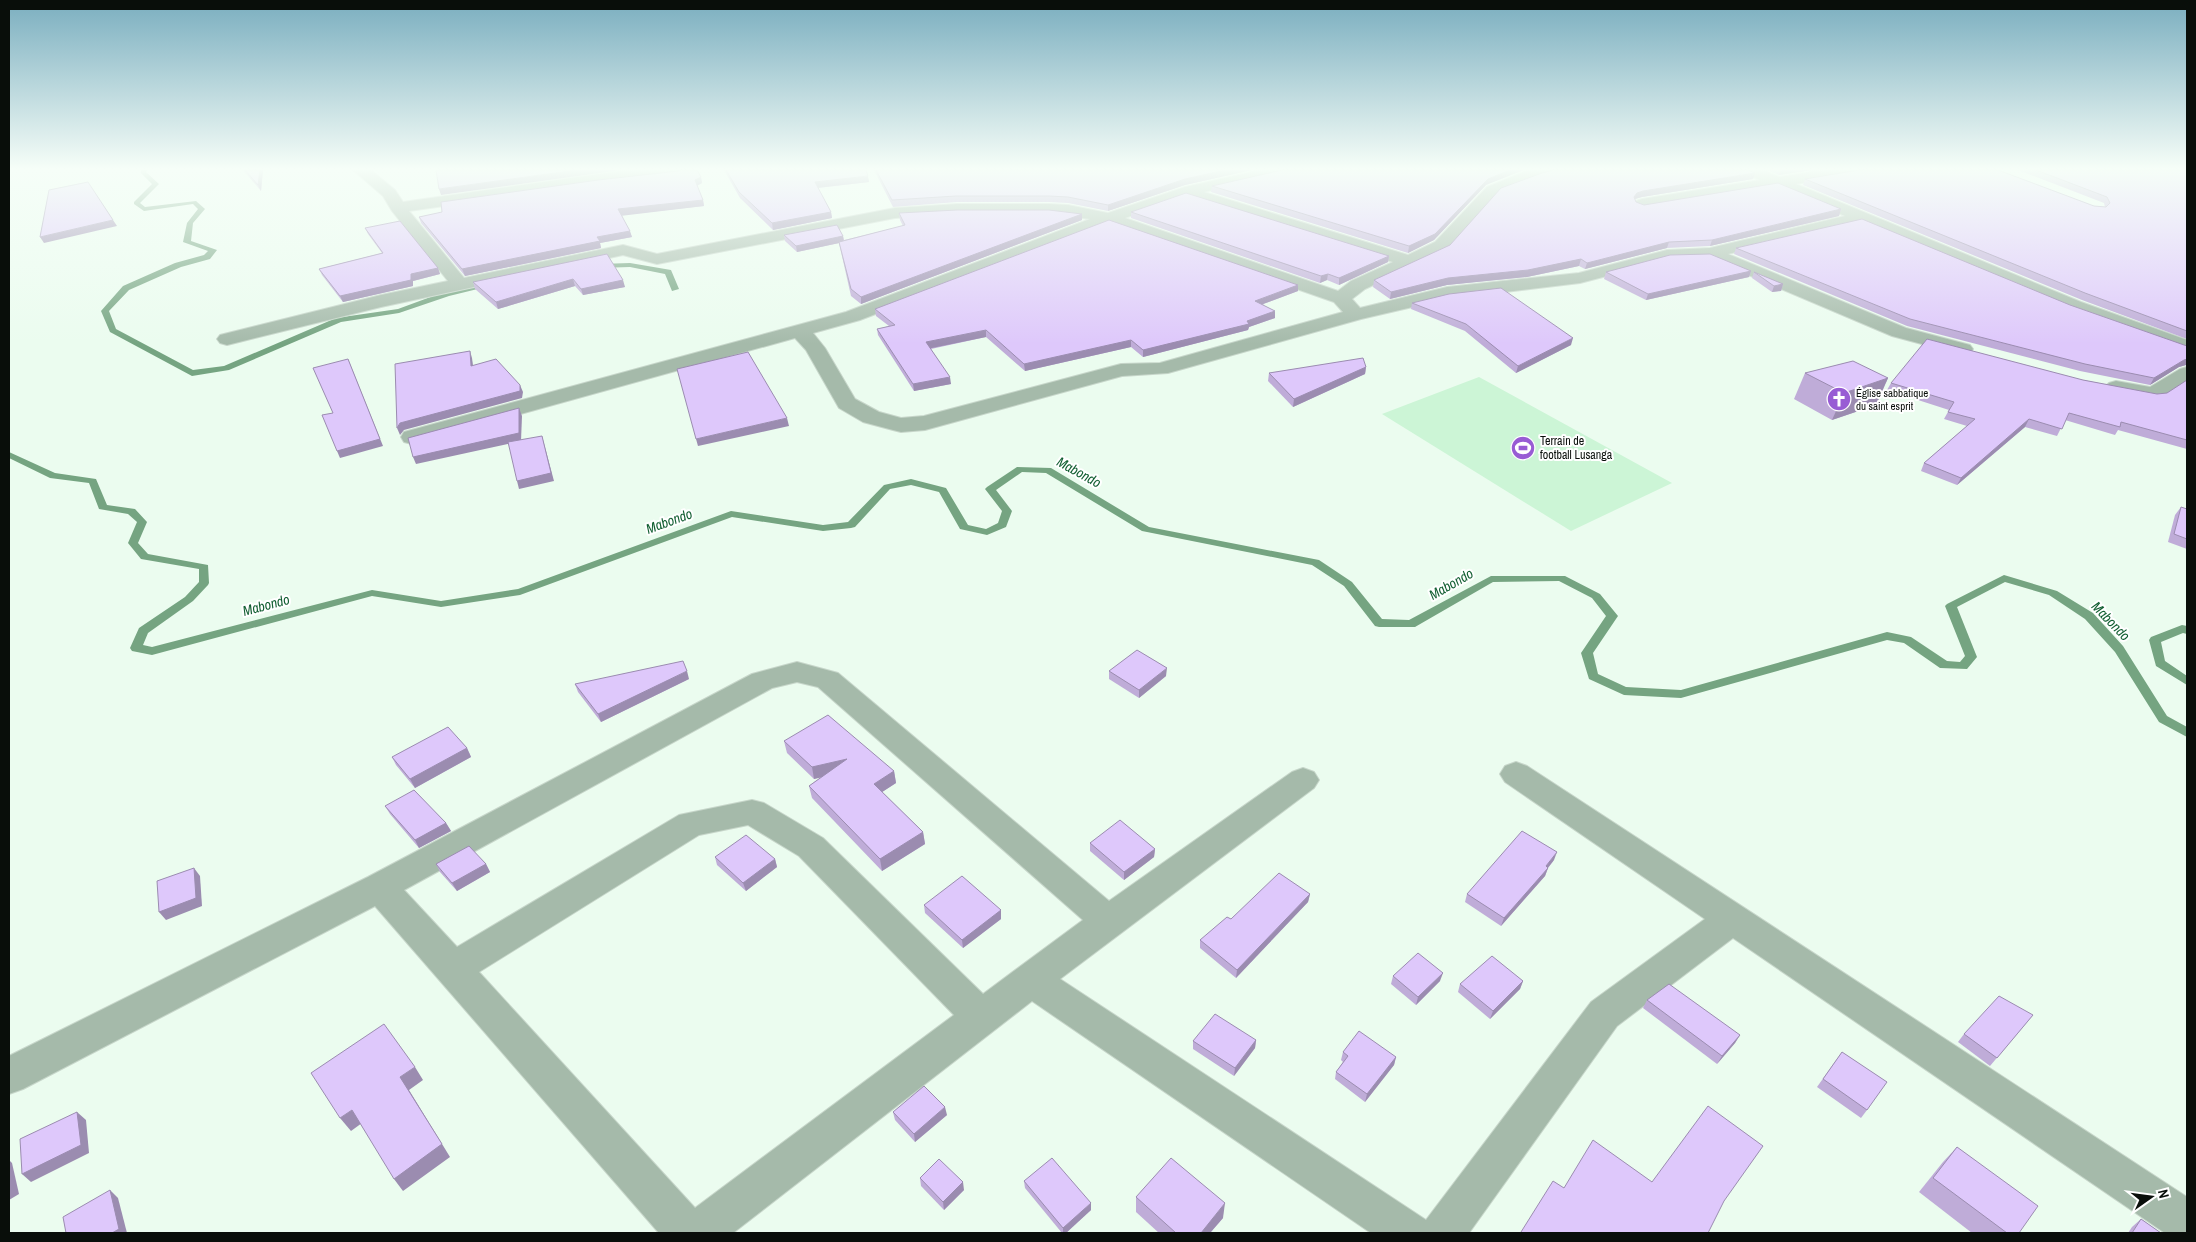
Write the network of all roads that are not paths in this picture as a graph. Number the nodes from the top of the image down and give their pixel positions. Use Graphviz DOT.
graph roads {
  1 [pos="414,228"];
  2 [pos="818,228"];
  3 [pos="1083,228"];
  4 [pos="1138,228"];
  5 [pos="1302,228"];
  6 [pos="1458,228"];
  7 [pos="1820,228"];
  8 [pos="1888,228"];
  9 [pos="1710,253"];
  10 [pos="1410,261"];
  11 [pos="460,284"];
  12 [pos="1342,298"];
  13 [pos="1355,315"];
  14 [pos="801,332"];
  15 [pos="227,339"];
  16 [pos="2187,347"];
  17 [pos="1984,355"];
  18 [pos="2187,373"];
  19 [pos="2097,383"];
  20 [pos="412,437"];
  21 [pos="1516,774"];
  22 [pos="1303,780"];
  23 [pos="380,887"];
  24 [pos="1733,918"];
  25 [pos="1108,920"];
  26 [pos="452,969"];
  27 [pos="1030,979"];
  28 [pos="982,1017"];
  29 [pos="9,1076"];
  30 [pos="2187,1222"];
  31 [pos="688,1233"];
  32 [pos="698,1233"];
  33 [pos="1409,1233"];
  34 [pos="1442,1233"];
  1 -- 11 [label="street"];
  2 -- 11 [label="street"];
  3 -- 14 [label="street"];
  4 -- 12 [label="street"];
  5 -- 10 [label="street"];
  6 -- 10 [label="street"];
  7 -- 9 [label="street"];
  8 -- 16 [label="street"];
  9 -- 13 [label="street"];
  9 -- 17 [label="street"];
  10 -- 12 [label="street"];
  11 -- 15 [label="street"];
  12 -- 13 [label="street"];
  13 -- 14 [label="street"];
  14 -- 20 [label="street"];
  18 -- 19 [label="street"];
  21 -- 24 [label="street"];
  22 -- 25 [label="street"];
  23 -- 25 [label="street"];
  23 -- 26 [label="street"];
  23 -- 29 [label="street"];
  24 -- 30 [label="street"];
  24 -- 34 [label="street"];
  25 -- 27 [label="street"];
  26 -- 28 [label="street"];
  26 -- 31 [label="street"];
  27 -- 28 [label="street"];
  27 -- 33 [label="street"];
  28 -- 32 [label="street"];
}
